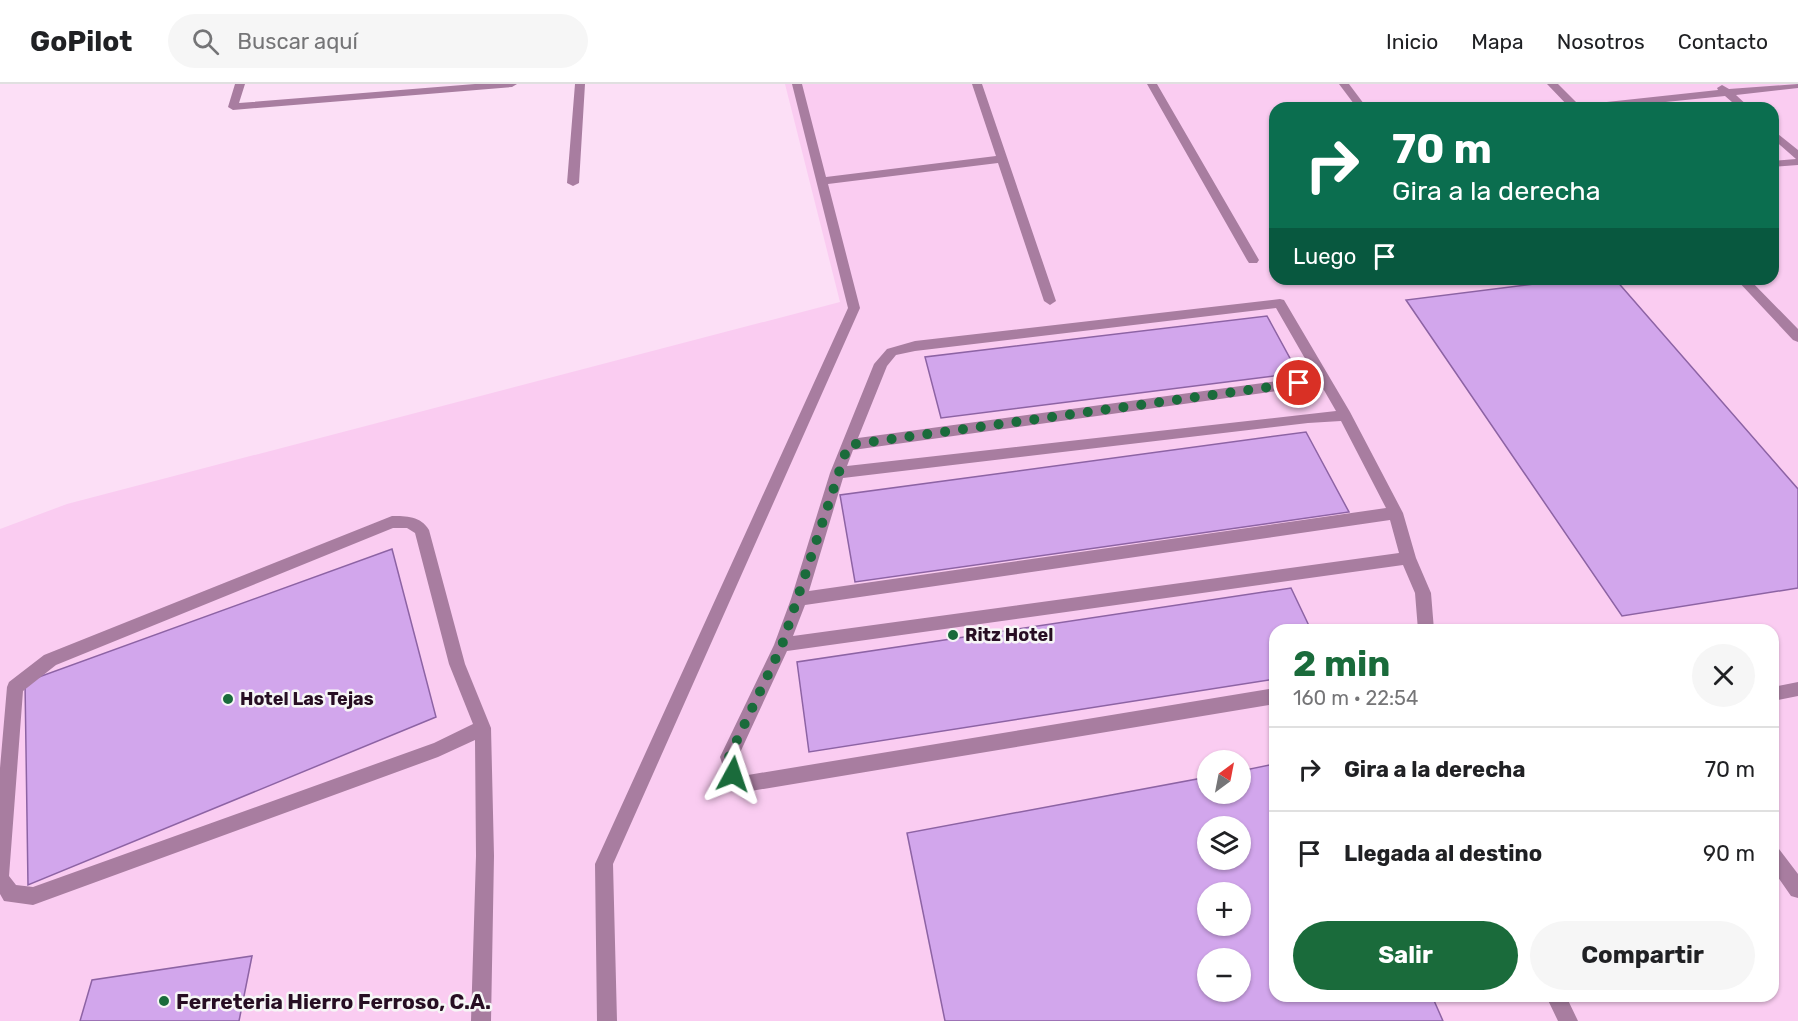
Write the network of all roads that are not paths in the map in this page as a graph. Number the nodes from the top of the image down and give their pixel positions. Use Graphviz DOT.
graph roads {
  1 [pos="240,84"];
  2 [pos="512,84"];
  3 [pos="580,84"];
  4 [pos="797,84"];
  5 [pos="977,84"];
  6 [pos="1152,84"];
  7 [pos="1344,84"];
  8 [pos="1552,84"];
  9 [pos="1717,84"];
  10 [pos="1798,85"];
  11 [pos="1727,92"];
  12 [pos="1358,102"];
  13 [pos="1570,102"];
  14 [pos="1633,102"];
  15 [pos="1738,102"];
  16 [pos="1779,139"];
  17 [pos="1798,156"];
  18 [pos="1002,159"];
  19 [pos="1798,162"];
  20 [pos="1779,164"];
  21 [pos="821,181"];
  22 [pos="573,183"];
  23 [pos="1254,260"];
  24 [pos="1748,285"];
  25 [pos="1050,301"];
  26 [pos="1798,337"];
  27 [pos="1323,380"];
  28 [pos="1345,416"];
  29 [pos="848,445"];
  30 [pos="837,473"];
  31 [pos="1396,513"];
  32 [pos="1408,558"];
  33 [pos="799,599"];
  34 [pos="1426,624"];
  35 [pos="782,645"];
  36 [pos="1798,689"];
  37 [pos="1779,693"];
  38 [pos="1269,697"];
  39 [pos="483,728"];
  40 [pos="1779,863"];
  41 [pos="1798,889"];
  42 [pos="1559,1002"];
  43 [pos="481,1021"];
  44 [pos="607,1021"];
  45 [pos="1568,1021"];
  1 -- 2 [label="street"];
  3 -- 22 [label="street"];
  4 -- 21 [label="street"];
  5 -- 18 [label="street"];
  6 -- 23 [label="street"];
  7 -- 12 [label="street"];
  8 -- 13 [label="street"];
  9 -- 11 [label="street"];
  10 -- 11 [label="street"];
  11 -- 14 [label="street"];
  11 -- 15 [label="street"];
  16 -- 17 [label="street"];
  18 -- 21 [label="street"];
  18 -- 25 [label="street"];
  19 -- 20 [label="street"];
  21 -- 44 [label="street"];
  24 -- 26 [label="street"];
  27 -- 28 [label="street"];
  27 -- 29 [label="street"];
  27 -- 29 [label="street"];
  28 -- 30 [label="street"];
  28 -- 31 [label="street"];
  29 -- 30 [label="street"];
  30 -- 33 [label="street"];
  31 -- 32 [label="street"];
  31 -- 33 [label="street"];
  32 -- 34 [label="street"];
  32 -- 35 [label="street"];
  33 -- 35 [label="street"];
  35 -- 38 [label="street"];
  36 -- 37 [label="street"];
  39 -- 39 [label="street"];
  39 -- 43 [label="street"];
  40 -- 41 [label="street"];
  42 -- 45 [label="street"];
}
